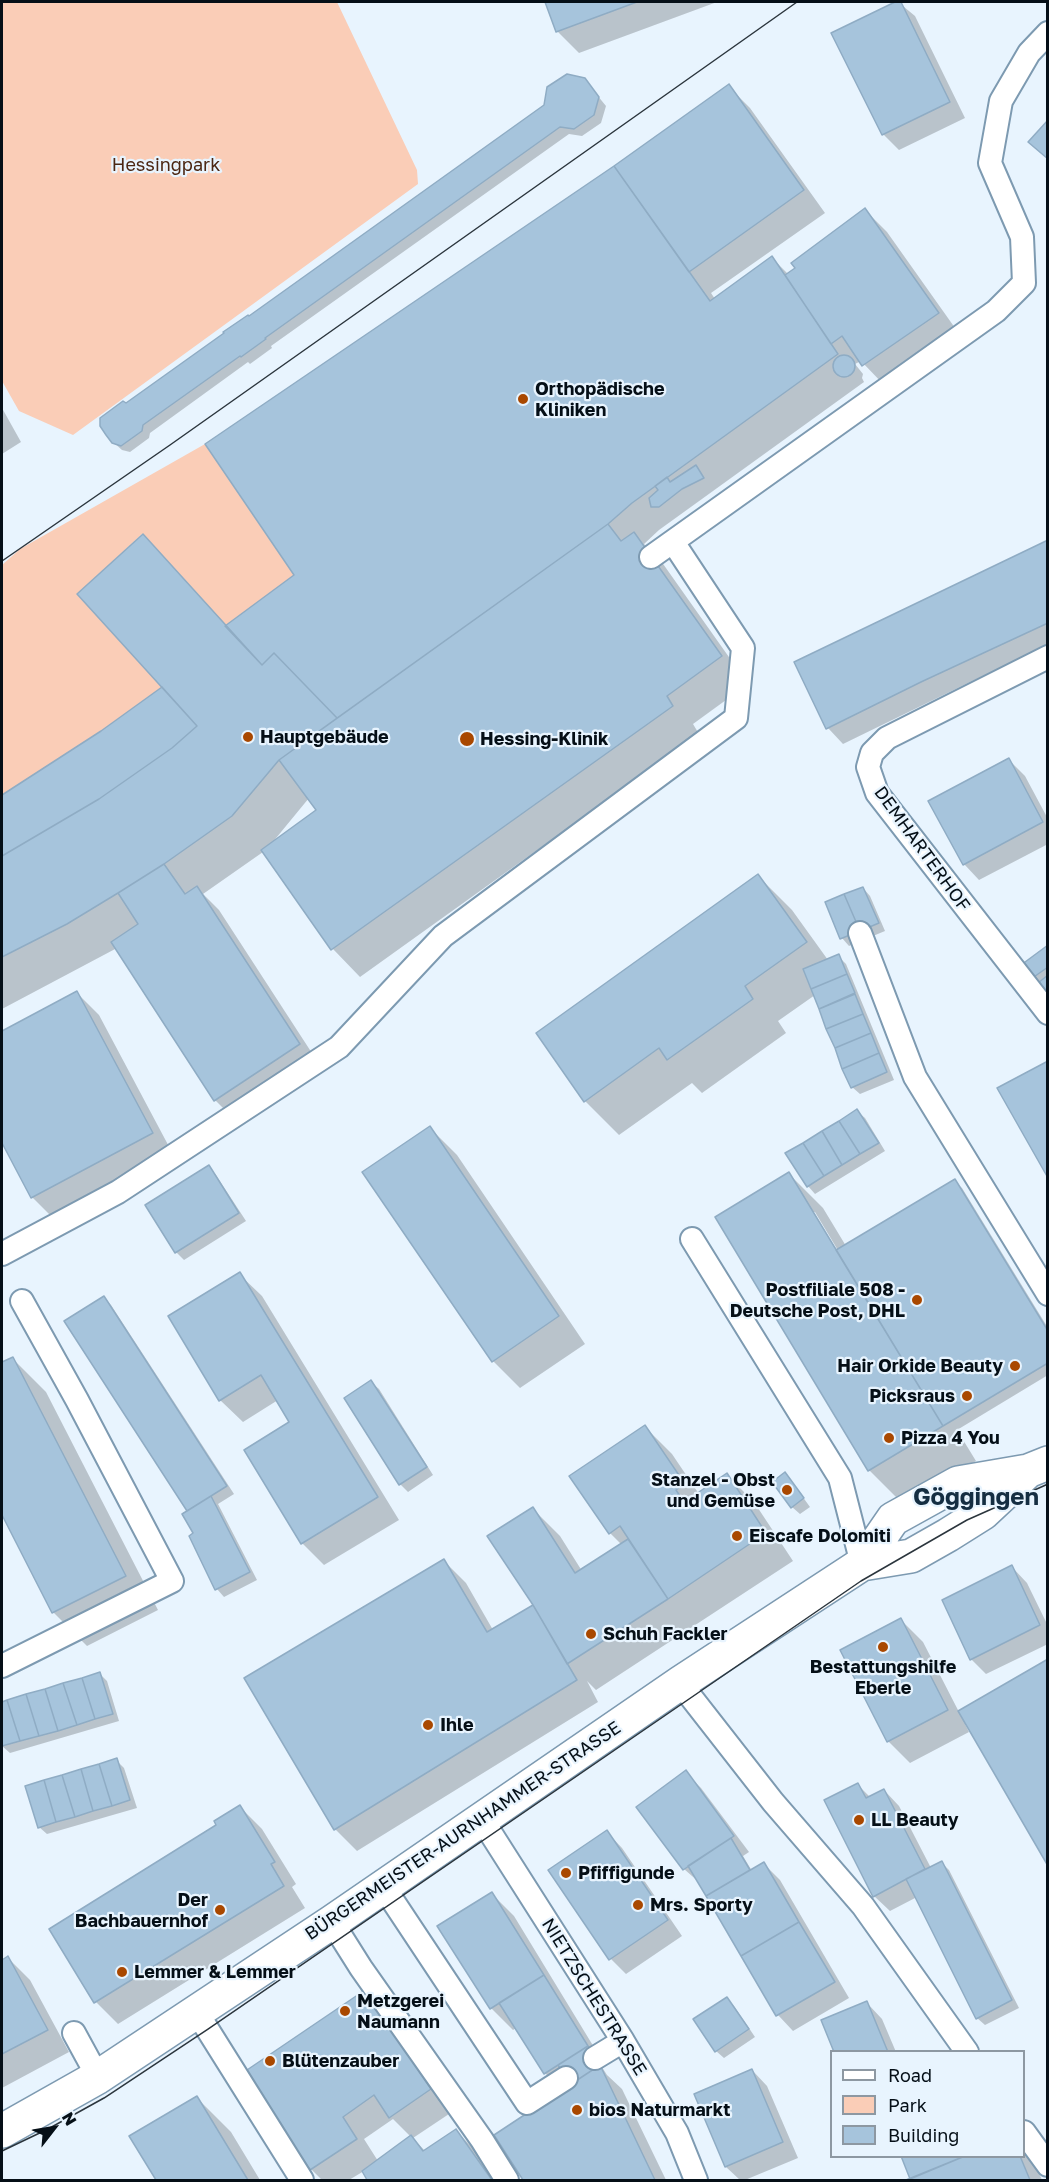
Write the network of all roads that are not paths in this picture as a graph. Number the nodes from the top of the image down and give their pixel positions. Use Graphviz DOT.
graph roads {
  1 [pos="1047,33"];
  2 [pos="673,542"];
  3 [pos="651,557"];
  4 [pos="1047,657"];
  5 [pos="860,933"];
  6 [pos="1047,1013"];
  7 [pos="692,1239"];
  8 [pos="2,1254"];
  9 [pos="1047,1294"];
  10 [pos="22,1301"];
  11 [pos="1038,1467"];
  12 [pos="862,1564"];
  13 [pos="2,1666"];
  14 [pos="680,1683"];
  15 [pos="481,1818"];
  16 [pos="383,1886"];
  17 [pos="332,1922"];
  18 [pos="196,2011"];
  19 [pos="74,2033"];
  20 [pos="623,2041"];
  21 [pos="966,2050"];
  22 [pos="596,2058"];
  23 [pos="98,2077"];
  24 [pos="566,2078"];
  25 [pos="2,2131"];
  26 [pos="1025,2135"];
  27 [pos="1047,2165"];
  28 [pos="302,2181"];
  29 [pos="507,2181"];
  30 [pos="696,2181"];
  1 -- 2 [label="lane"];
  2 -- 3 [label="lane"];
  2 -- 8 [label="lane"];
  4 -- 6 [label="lane, DEMHARTERHOF"];
  5 -- 9 [label="lane"];
  7 -- 12 [label="lane"];
  10 -- 13 [label="lane"];
  11 -- 12 [label="street, BÜRGERMEISTER-AURNHAMMER-STRASSE"];
  12 -- 14 [label="street, BÜRGERMEISTER-AURNHAMMER-STRASSE"];
  14 -- 15 [label="street, BÜRGERMEISTER-AURNHAMMER-STRASSE"];
  14 -- 21 [label="lane"];
  15 -- 16 [label="street, BÜRGERMEISTER-AURNHAMMER-STRASSE"];
  15 -- 20 [label="lane, NIETZSCHESTRASSE"];
  16 -- 17 [label="street, BÜRGERMEISTER-AURNHAMMER-STRASSE"];
  16 -- 24 [label="lane"];
  17 -- 18 [label="street, BÜRGERMEISTER-AURNHAMMER-STRASSE"];
  17 -- 29 [label="lane"];
  18 -- 23 [label="street, BÜRGERMEISTER-AURNHAMMER-STRASSE"];
  18 -- 28 [label="lane"];
  19 -- 23 [label="lane"];
  20 -- 22 [label="lane"];
  20 -- 30 [label="lane, NIETZSCHESTRASSE"];
  23 -- 25 [label="street, BÜRGERMEISTER-AURNHAMMER-STRASSE"];
  26 -- 27 [label="lane"];
}
